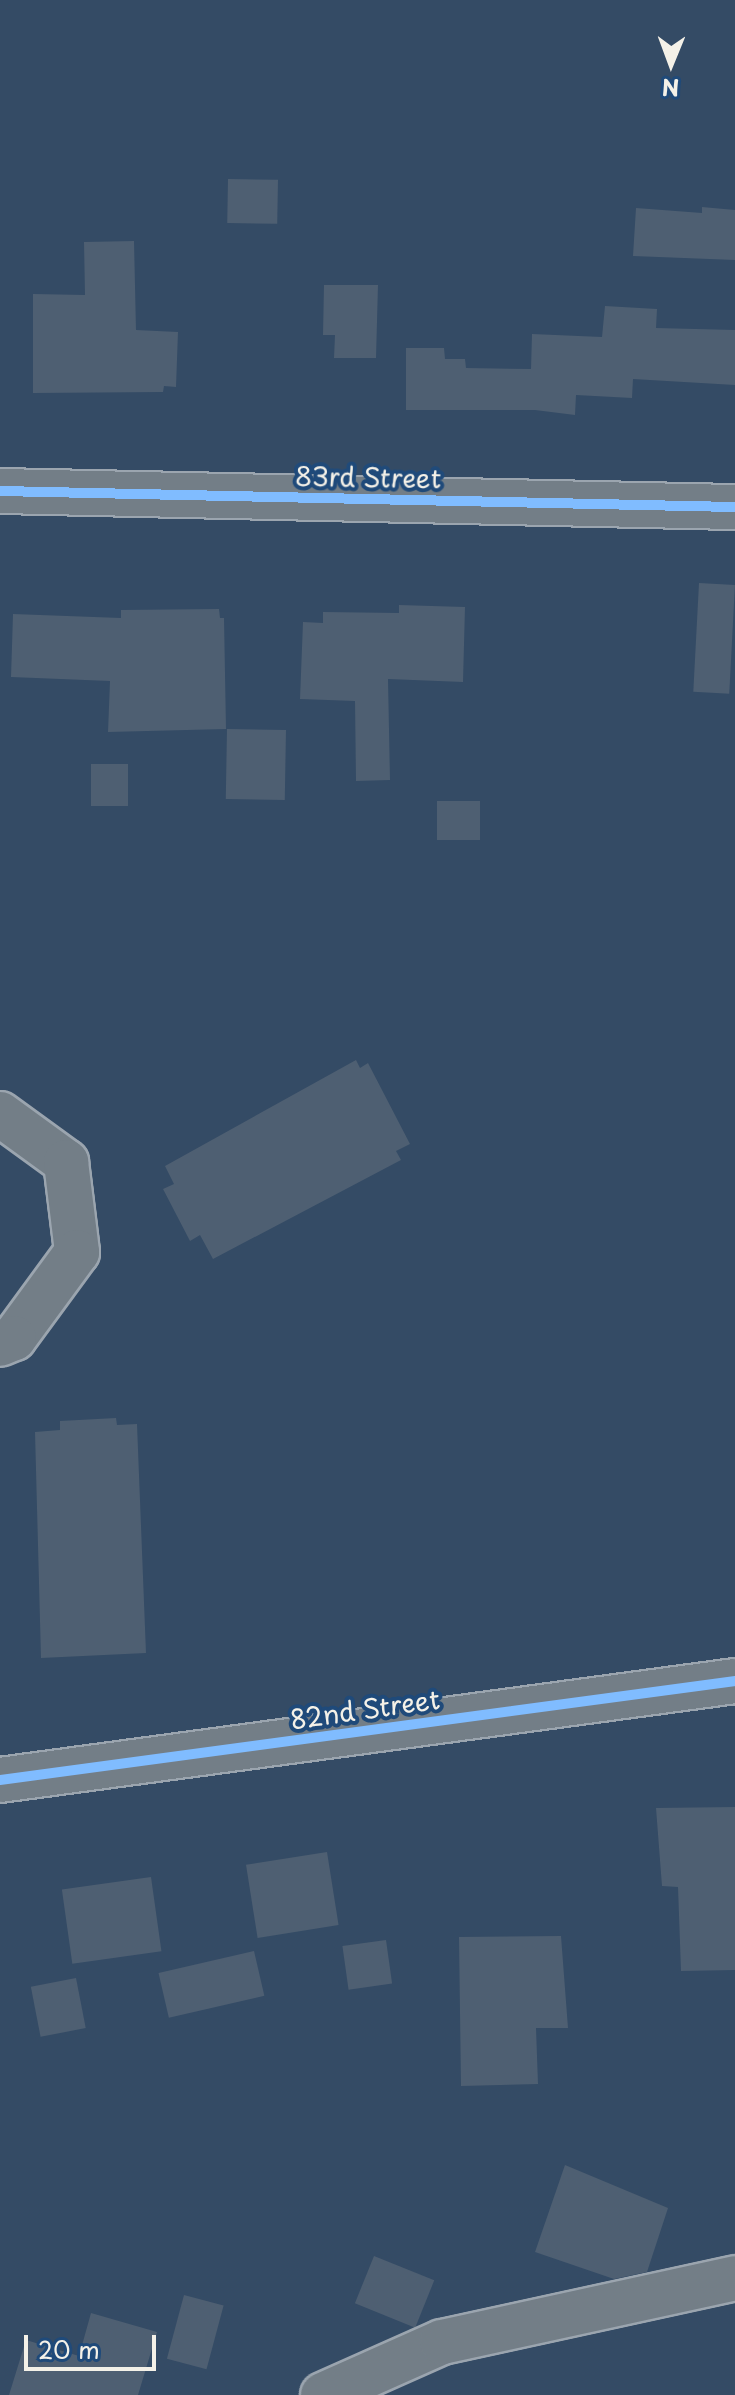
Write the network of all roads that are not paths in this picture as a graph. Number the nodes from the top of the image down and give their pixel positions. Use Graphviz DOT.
graph roads {
  1 [pos="0,491"];
  2 [pos="735,507"];
  3 [pos="0,1114"];
  4 [pos="0,1344"];
  5 [pos="735,1681"];
  6 [pos="0,1780"];
  7 [pos="735,2278"];
  8 [pos="323,2395"];
  1 -- 2 [label="street, 83rd Street"];
  3 -- 4 [label="street"];
  5 -- 6 [label="street, 82nd Street"];
  7 -- 8 [label="street"];
}
